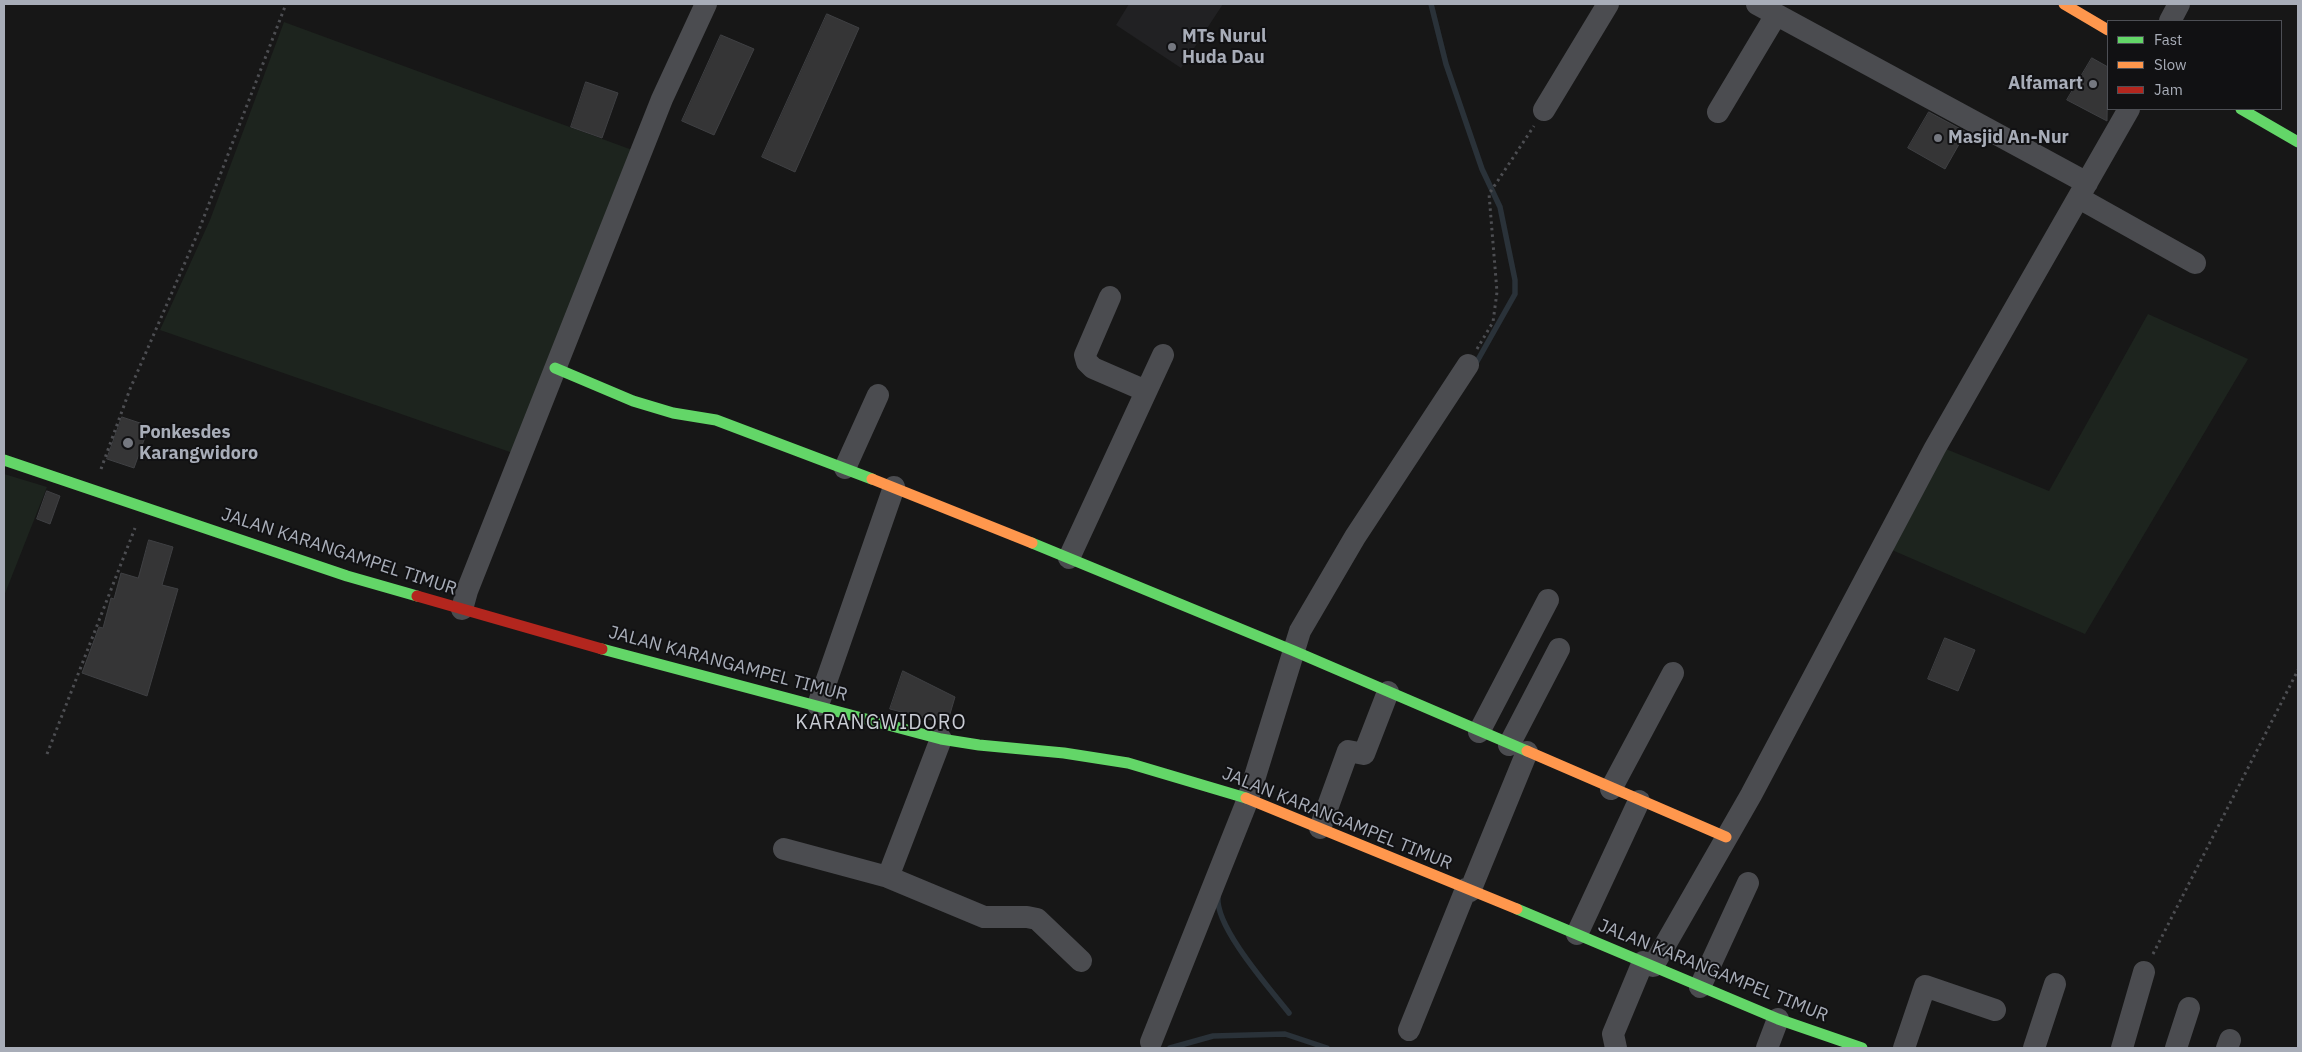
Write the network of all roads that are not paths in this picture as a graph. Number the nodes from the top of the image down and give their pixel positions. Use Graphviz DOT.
graph roads {
  1 [pos="706,4"];
  2 [pos="1608,4"];
  3 [pos="2064,4"];
  4 [pos="2179,4"];
  5 [pos="1767,9"];
  6 [pos="2171,20"];
  7 [pos="2107,29"];
  8 [pos="1544,110"];
  9 [pos="2128,110"];
  10 [pos="2243,110"];
  11 [pos="1718,112"];
  12 [pos="2298,142"];
  13 [pos="2083,191"];
  14 [pos="2195,263"];
  15 [pos="1110,296"];
  16 [pos="1163,355"];
  17 [pos="1468,365"];
  18 [pos="554,368"];
  19 [pos="1146,391"];
  20 [pos="878,395"];
  21 [pos="4,460"];
  22 [pos="845,468"];
  23 [pos="894,487"];
  24 [pos="1069,558"];
  25 [pos="1548,600"];
  26 [pos="462,609"];
  27 [pos="1559,649"];
  28 [pos="1294,652"];
  29 [pos="1673,673"];
  30 [pos="1388,692"];
  31 [pos="818,705"];
  32 [pos="1479,732"];
  33 [pos="941,739"];
  34 [pos="1518,748"];
  35 [pos="1611,789"];
  36 [pos="1248,799"];
  37 [pos="1639,801"];
  38 [pos="1320,828"];
  39 [pos="1726,838"];
  40 [pos="784,849"];
  41 [pos="888,877"];
  42 [pos="1748,882"];
  43 [pos="1468,890"];
  44 [pos="1577,934"];
  45 [pos="1081,961"];
  46 [pos="1648,964"];
  47 [pos="2144,972"];
  48 [pos="2055,984"];
  49 [pos="1700,987"];
  50 [pos="2189,1008"];
  51 [pos="1995,1010"];
  52 [pos="1778,1019"];
  53 [pos="1408,1030"];
  54 [pos="1152,1042"];
  55 [pos="1616,1048"];
  56 [pos="1767,1048"];
  57 [pos="1862,1048"];
  58 [pos="1904,1048"];
  59 [pos="2034,1048"];
  60 [pos="2122,1048"];
  61 [pos="2176,1048"];
  1 -- 18 [label="street"];
  2 -- 8 [label="street"];
  3 -- 7 [label="street"];
  4 -- 6 [label="street"];
  5 -- 11 [label="street"];
  5 -- 13 [label="street"];
  9 -- 13 [label="street"];
  10 -- 12 [label="street"];
  13 -- 14 [label="street"];
  13 -- 39 [label="street"];
  15 -- 19 [label="street"];
  16 -- 19 [label="street"];
  17 -- 28 [label="street"];
  18 -- 22 [label="street"];
  18 -- 26 [label="street"];
  19 -- 24 [label="street"];
  20 -- 22 [label="street"];
  21 -- 26 [label="street, JALAN KARANGAMPEL TIMUR"];
  22 -- 23 [label="street"];
  23 -- 24 [label="street"];
  23 -- 31 [label="street"];
  24 -- 28 [label="street"];
  25 -- 32 [label="street"];
  26 -- 31 [label="street, JALAN KARANGAMPEL TIMUR"];
  27 -- 34 [label="street"];
  28 -- 30 [label="street"];
  28 -- 36 [label="street"];
  29 -- 35 [label="street"];
  30 -- 32 [label="street"];
  30 -- 38 [label="street"];
  31 -- 33 [label="street, JALAN KARANGAMPEL TIMUR"];
  32 -- 34 [label="street"];
  33 -- 36 [label="street, JALAN KARANGAMPEL TIMUR"];
  33 -- 41 [label="street"];
  34 -- 35 [label="street"];
  34 -- 43 [label="street"];
  35 -- 37 [label="street"];
  36 -- 38 [label="street, JALAN KARANGAMPEL TIMUR"];
  36 -- 54 [label="street"];
  37 -- 39 [label="street"];
  37 -- 44 [label="street"];
  38 -- 43 [label="street, JALAN KARANGAMPEL TIMUR"];
  39 -- 46 [label="street"];
  40 -- 41 [label="street"];
  41 -- 45 [label="street"];
  42 -- 49 [label="street"];
  43 -- 44 [label="street, JALAN KARANGAMPEL TIMUR"];
  43 -- 53 [label="street"];
  44 -- 46 [label="street, JALAN KARANGAMPEL TIMUR"];
  46 -- 49 [label="street, JALAN KARANGAMPEL TIMUR"];
  46 -- 55 [label="street"];
  47 -- 60 [label="street"];
  48 -- 59 [label="street"];
  49 -- 52 [label="street, JALAN KARANGAMPEL TIMUR"];
  50 -- 61 [label="street"];
  51 -- 58 [label="street"];
  52 -- 56 [label="street"];
  52 -- 57 [label="street, JALAN KARANGAMPEL TIMUR"];
}
